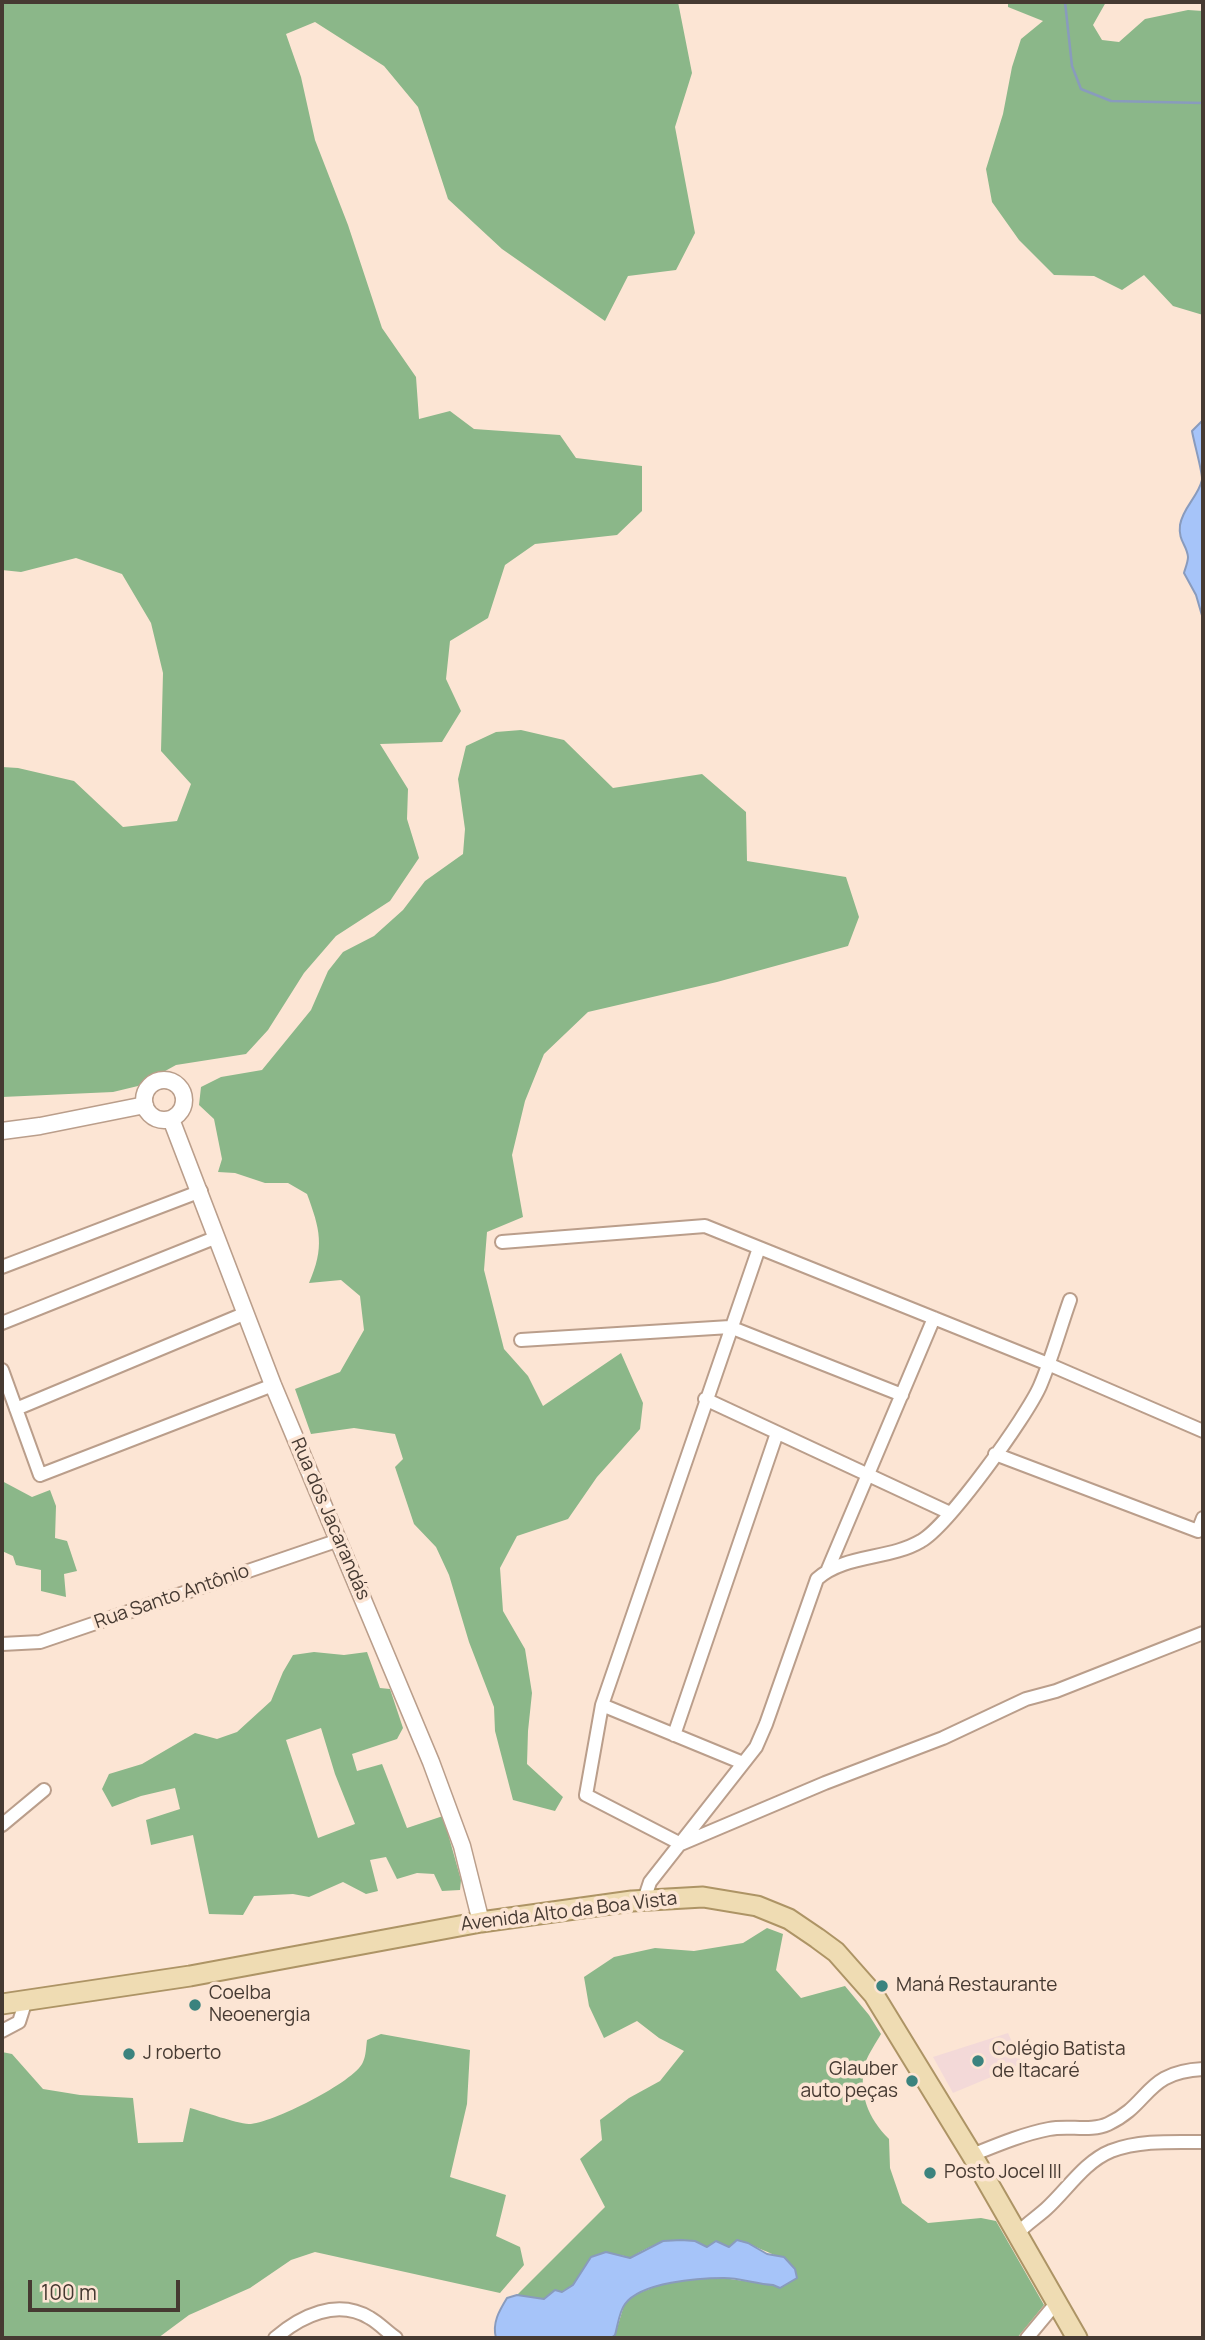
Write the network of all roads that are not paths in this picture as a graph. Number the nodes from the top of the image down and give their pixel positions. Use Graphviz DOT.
graph roads {
  1 [pos="145,1105"];
  2 [pos="171,1119"];
  3 [pos="2,1131"];
  4 [pos="201,1191"];
  5 [pos="217,1237"];
  6 [pos="502,1242"];
  7 [pos="759,1248"];
  8 [pos="2,1267"];
  9 [pos="1070,1300"];
  10 [pos="246,1313"];
  11 [pos="934,1318"];
  12 [pos="2,1323"];
  13 [pos="730,1327"];
  14 [pos="522,1340"];
  15 [pos="1048,1364"];
  16 [pos="2,1370"];
  17 [pos="274,1385"];
  18 [pos="902,1395"];
  19 [pos="705,1399"];
  20 [pos="16,1409"];
  21 [pos="1203,1432"];
  22 [pos="777,1433"];
  23 [pos="995,1454"];
  24 [pos="868,1475"];
  25 [pos="950,1513"];
  26 [pos="1203,1518"];
  27 [pos="339,1540"];
  28 [pos="828,1569"];
  29 [pos="1203,1633"];
  30 [pos="2,1644"];
  31 [pos="602,1705"];
  32 [pos="674,1735"];
  33 [pos="743,1763"];
  34 [pos="44,1790"];
  35 [pos="2,1825"];
  36 [pos="681,1844"];
  37 [pos="644,1900"];
  38 [pos="481,1922"];
  39 [pos="26,2000"];
  40 [pos="2,2004"];
  41 [pos="2,2031"];
  42 [pos="1203,2069"];
  43 [pos="1203,2142"];
  44 [pos="972,2155"];
  45 [pos="1017,2234"];
  46 [pos="1057,2302"];
  47 [pos="275,2338"];
  48 [pos="396,2338"];
  49 [pos="1027,2338"];
  50 [pos="1077,2338"];
  1 -- 2 [label="street"];
  1 -- 2 [label="street"];
  1 -- 3 [label="street"];
  2 -- 4 [label="street, Rua dos Jacarandás"];
  4 -- 5 [label="street, Rua dos Jacarandás"];
  4 -- 8 [label="street"];
  5 -- 10 [label="street, Rua dos Jacarandás"];
  5 -- 12 [label="street"];
  6 -- 7 [label="street"];
  7 -- 11 [label="street"];
  7 -- 13 [label="street"];
  9 -- 15 [label="street"];
  10 -- 17 [label="street, Rua dos Jacarandás"];
  10 -- 20 [label="street"];
  11 -- 15 [label="street"];
  11 -- 18 [label="street"];
  13 -- 14 [label="street"];
  13 -- 18 [label="street"];
  13 -- 19 [label="street"];
  15 -- 21 [label="street"];
  15 -- 23 [label="street"];
  16 -- 20 [label="street"];
  17 -- 20 [label="street"];
  17 -- 27 [label="street, Rua dos Jacarandás"];
  18 -- 24 [label="street"];
  19 -- 22 [label="street"];
  19 -- 31 [label="street"];
  22 -- 24 [label="street"];
  22 -- 32 [label="street"];
  23 -- 25 [label="street"];
  23 -- 26 [label="street"];
  24 -- 25 [label="street"];
  24 -- 28 [label="street"];
  25 -- 28 [label="street"];
  27 -- 30 [label="street, Rua Santo Antônio"];
  27 -- 38 [label="street, Rua dos Jacarandás"];
  28 -- 33 [label="street"];
  29 -- 36 [label="street"];
  31 -- 32 [label="street"];
  31 -- 36 [label="street"];
  32 -- 33 [label="street"];
  33 -- 36 [label="street"];
  34 -- 35 [label="street"];
  36 -- 37 [label="street"];
  37 -- 38 [label="main road, Avenida Alto da Boa Vista"];
  37 -- 44 [label="main road, Avenida Alto da Boa Vista"];
  38 -- 39 [label="main road, Avenida Alto da Boa Vista"];
  39 -- 40 [label="main road, Avenida Alto da Boa Vista"];
  39 -- 41 [label="street"];
  42 -- 44 [label="street"];
  43 -- 45 [label="street"];
  44 -- 45 [label="main road, Avenida Alto da Boa Vista"];
  45 -- 46 [label="main road, Avenida Alto da Boa Vista"];
  46 -- 49 [label="street"];
  46 -- 50 [label="main road, Avenida Alto da Boa Vista"];
  47 -- 48 [label="street"];
}
